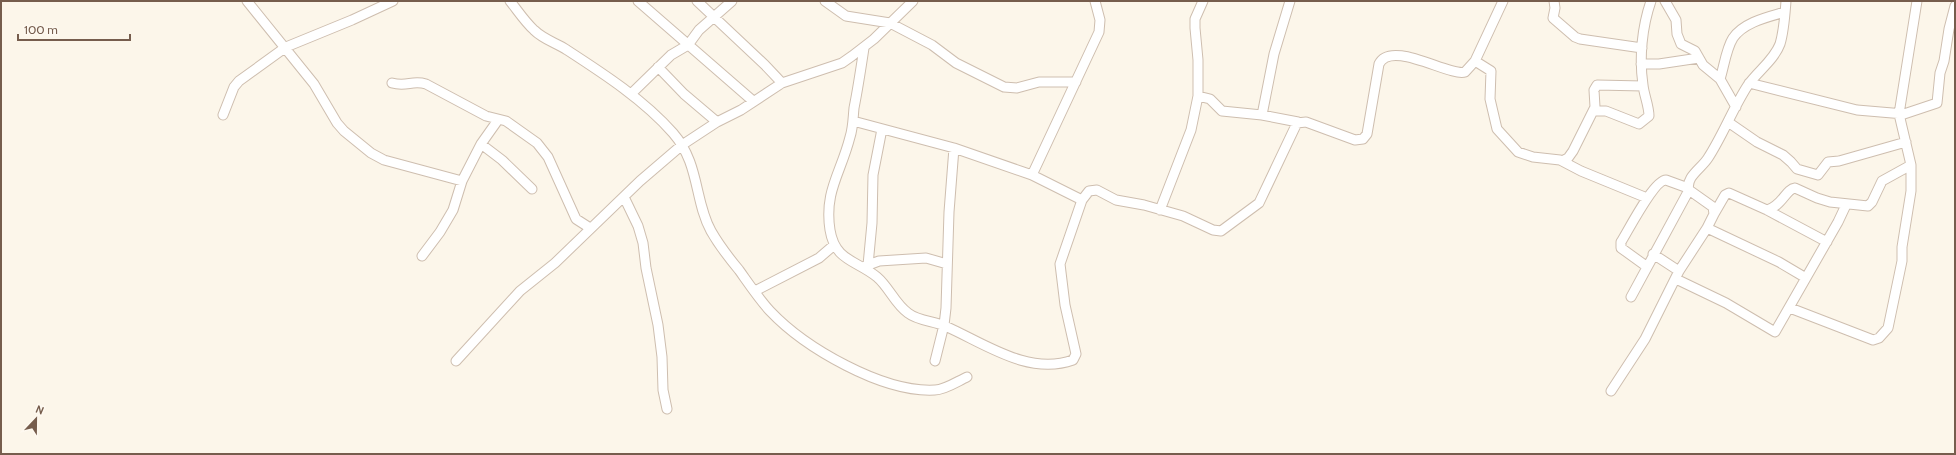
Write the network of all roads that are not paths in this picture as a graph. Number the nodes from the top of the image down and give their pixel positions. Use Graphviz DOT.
graph roads {
  1 [pos="247,1"];
  2 [pos="393,1"];
  3 [pos="510,1"];
  4 [pos="638,1"];
  5 [pos="697,1"];
  6 [pos="732,1"];
  7 [pos="825,1"];
  8 [pos="912,1"];
  9 [pos="1095,1"];
  10 [pos="1203,1"];
  11 [pos="1290,1"];
  12 [pos="1503,1"];
  13 [pos="1554,1"];
  14 [pos="1651,1"];
  15 [pos="1665,1"];
  16 [pos="1786,1"];
  17 [pos="1917,1"];
  18 [pos="1955,6"];
  19 [pos="1785,12"];
  20 [pos="713,17"];
  21 [pos="890,23"];
  22 [pos="688,45"];
  23 [pos="286,47"];
  24 [pos="864,48"];
  25 [pos="1642,48"];
  26 [pos="1699,58"];
  27 [pos="1475,61"];
  28 [pos="1641,64"];
  29 [pos="658,67"];
  30 [pos="1720,79"];
  31 [pos="1076,82"];
  32 [pos="782,83"];
  33 [pos="1749,83"];
  34 [pos="392,84"];
  35 [pos="1643,86"];
  36 [pos="631,94"];
  37 [pos="1198,96"];
  38 [pos="753,101"];
  39 [pos="1736,108"];
  40 [pos="1593,111"];
  41 [pos="1899,114"];
  42 [pos="223,115"];
  43 [pos="1262,115"];
  44 [pos="498,120"];
  45 [pos="853,121"];
  46 [pos="717,122"];
  47 [pos="1298,122"];
  48 [pos="1728,122"];
  49 [pos="882,129"];
  50 [pos="1906,142"];
  51 [pos="481,144"];
  52 [pos="682,145"];
  53 [pos="954,148"];
  54 [pos="1562,161"];
  55 [pos="1910,165"];
  56 [pos="1032,176"];
  57 [pos="462,181"];
  58 [pos="532,189"];
  59 [pos="1688,189"];
  60 [pos="624,197"];
  61 [pos="1647,198"];
  62 [pos="1082,200"];
  63 [pos="1846,205"];
  64 [pos="1160,210"];
  65 [pos="1767,210"];
  66 [pos="1714,214"];
  67 [pos="590,228"];
  68 [pos="1707,228"];
  69 [pos="1827,242"];
  70 [pos="833,246"];
  71 [pos="1653,254"];
  72 [pos="422,256"];
  73 [pos="947,264"];
  74 [pos="865,266"];
  75 [pos="1646,266"];
  76 [pos="1677,275"];
  77 [pos="1806,278"];
  78 [pos="755,291"];
  79 [pos="1631,297"];
  80 [pos="1790,308"];
  81 [pos="944,325"];
  82 [pos="456,361"];
  83 [pos="935,362"];
  84 [pos="967,377"];
  85 [pos="1611,392"];
  86 [pos="667,409"];
  1 -- 23 [label="street"];
  2 -- 23 [label="street"];
  3 -- 36 [label="street"];
  4 -- 22 [label="street"];
  5 -- 20 [label="street"];
  6 -- 20 [label="street"];
  7 -- 21 [label="street"];
  8 -- 21 [label="street"];
  9 -- 31 [label="street"];
  10 -- 37 [label="street"];
  11 -- 43 [label="street"];
  12 -- 27 [label="street"];
  13 -- 25 [label="street"];
  14 -- 25 [label="street"];
  15 -- 26 [label="street"];
  16 -- 19 [label="street"];
  17 -- 41 [label="street"];
  18 -- 41 [label="street"];
  19 -- 30 [label="street"];
  19 -- 33 [label="street"];
  20 -- 22 [label="street"];
  20 -- 32 [label="street"];
  21 -- 24 [label="street"];
  21 -- 31 [label="street"];
  22 -- 29 [label="street"];
  22 -- 38 [label="street"];
  23 -- 42 [label="street"];
  23 -- 57 [label="street"];
  24 -- 32 [label="street"];
  24 -- 45 [label="street"];
  25 -- 28 [label="street"];
  26 -- 28 [label="street"];
  26 -- 30 [label="street"];
  27 -- 47 [label="street"];
  27 -- 54 [label="street"];
  28 -- 35 [label="street"];
  29 -- 36 [label="street"];
  29 -- 46 [label="street"];
  30 -- 39 [label="street"];
  31 -- 56 [label="street"];
  32 -- 38 [label="street"];
  33 -- 39 [label="street"];
  33 -- 41 [label="street"];
  34 -- 44 [label="street"];
  35 -- 40 [label="street"];
  35 -- 40 [label="street"];
  36 -- 52 [label="street"];
  37 -- 43 [label="street"];
  37 -- 64 [label="street"];
  38 -- 46 [label="street"];
  39 -- 48 [label="street"];
  40 -- 54 [label="street"];
  41 -- 50 [label="street"];
  43 -- 47 [label="street"];
  44 -- 51 [label="street"];
  44 -- 67 [label="street"];
  45 -- 49 [label="street"];
  45 -- 70 [label="street"];
  46 -- 52 [label="street"];
  47 -- 64 [label="street"];
  48 -- 50 [label="street"];
  48 -- 59 [label="street"];
  49 -- 53 [label="street"];
  49 -- 74 [label="street"];
  50 -- 55 [label="street"];
  51 -- 57 [label="street"];
  51 -- 58 [label="street"];
  52 -- 60 [label="street"];
  52 -- 78 [label="street"];
  53 -- 56 [label="street"];
  53 -- 73 [label="street"];
  54 -- 61 [label="street"];
  55 -- 63 [label="street"];
  55 -- 80 [label="street"];
  56 -- 62 [label="street"];
  57 -- 72 [label="street"];
  59 -- 61 [label="street"];
  59 -- 66 [label="street"];
  59 -- 71 [label="street"];
  60 -- 67 [label="street"];
  60 -- 86 [label="street"];
  61 -- 75 [label="street"];
  62 -- 64 [label="street"];
  62 -- 81 [label="street"];
  63 -- 65 [label="street"];
  63 -- 69 [label="street"];
  65 -- 66 [label="street"];
  65 -- 69 [label="street"];
  66 -- 68 [label="street"];
  67 -- 82 [label="street"];
  68 -- 76 [label="street"];
  68 -- 77 [label="street"];
  69 -- 77 [label="street"];
  70 -- 74 [label="street"];
  70 -- 78 [label="street"];
  71 -- 75 [label="street"];
  71 -- 76 [label="street"];
  73 -- 74 [label="street"];
  73 -- 81 [label="street"];
  74 -- 81 [label="street"];
  75 -- 79 [label="street"];
  76 -- 80 [label="street"];
  76 -- 85 [label="street"];
  77 -- 80 [label="street"];
  78 -- 84 [label="street"];
  81 -- 83 [label="street"];
}
